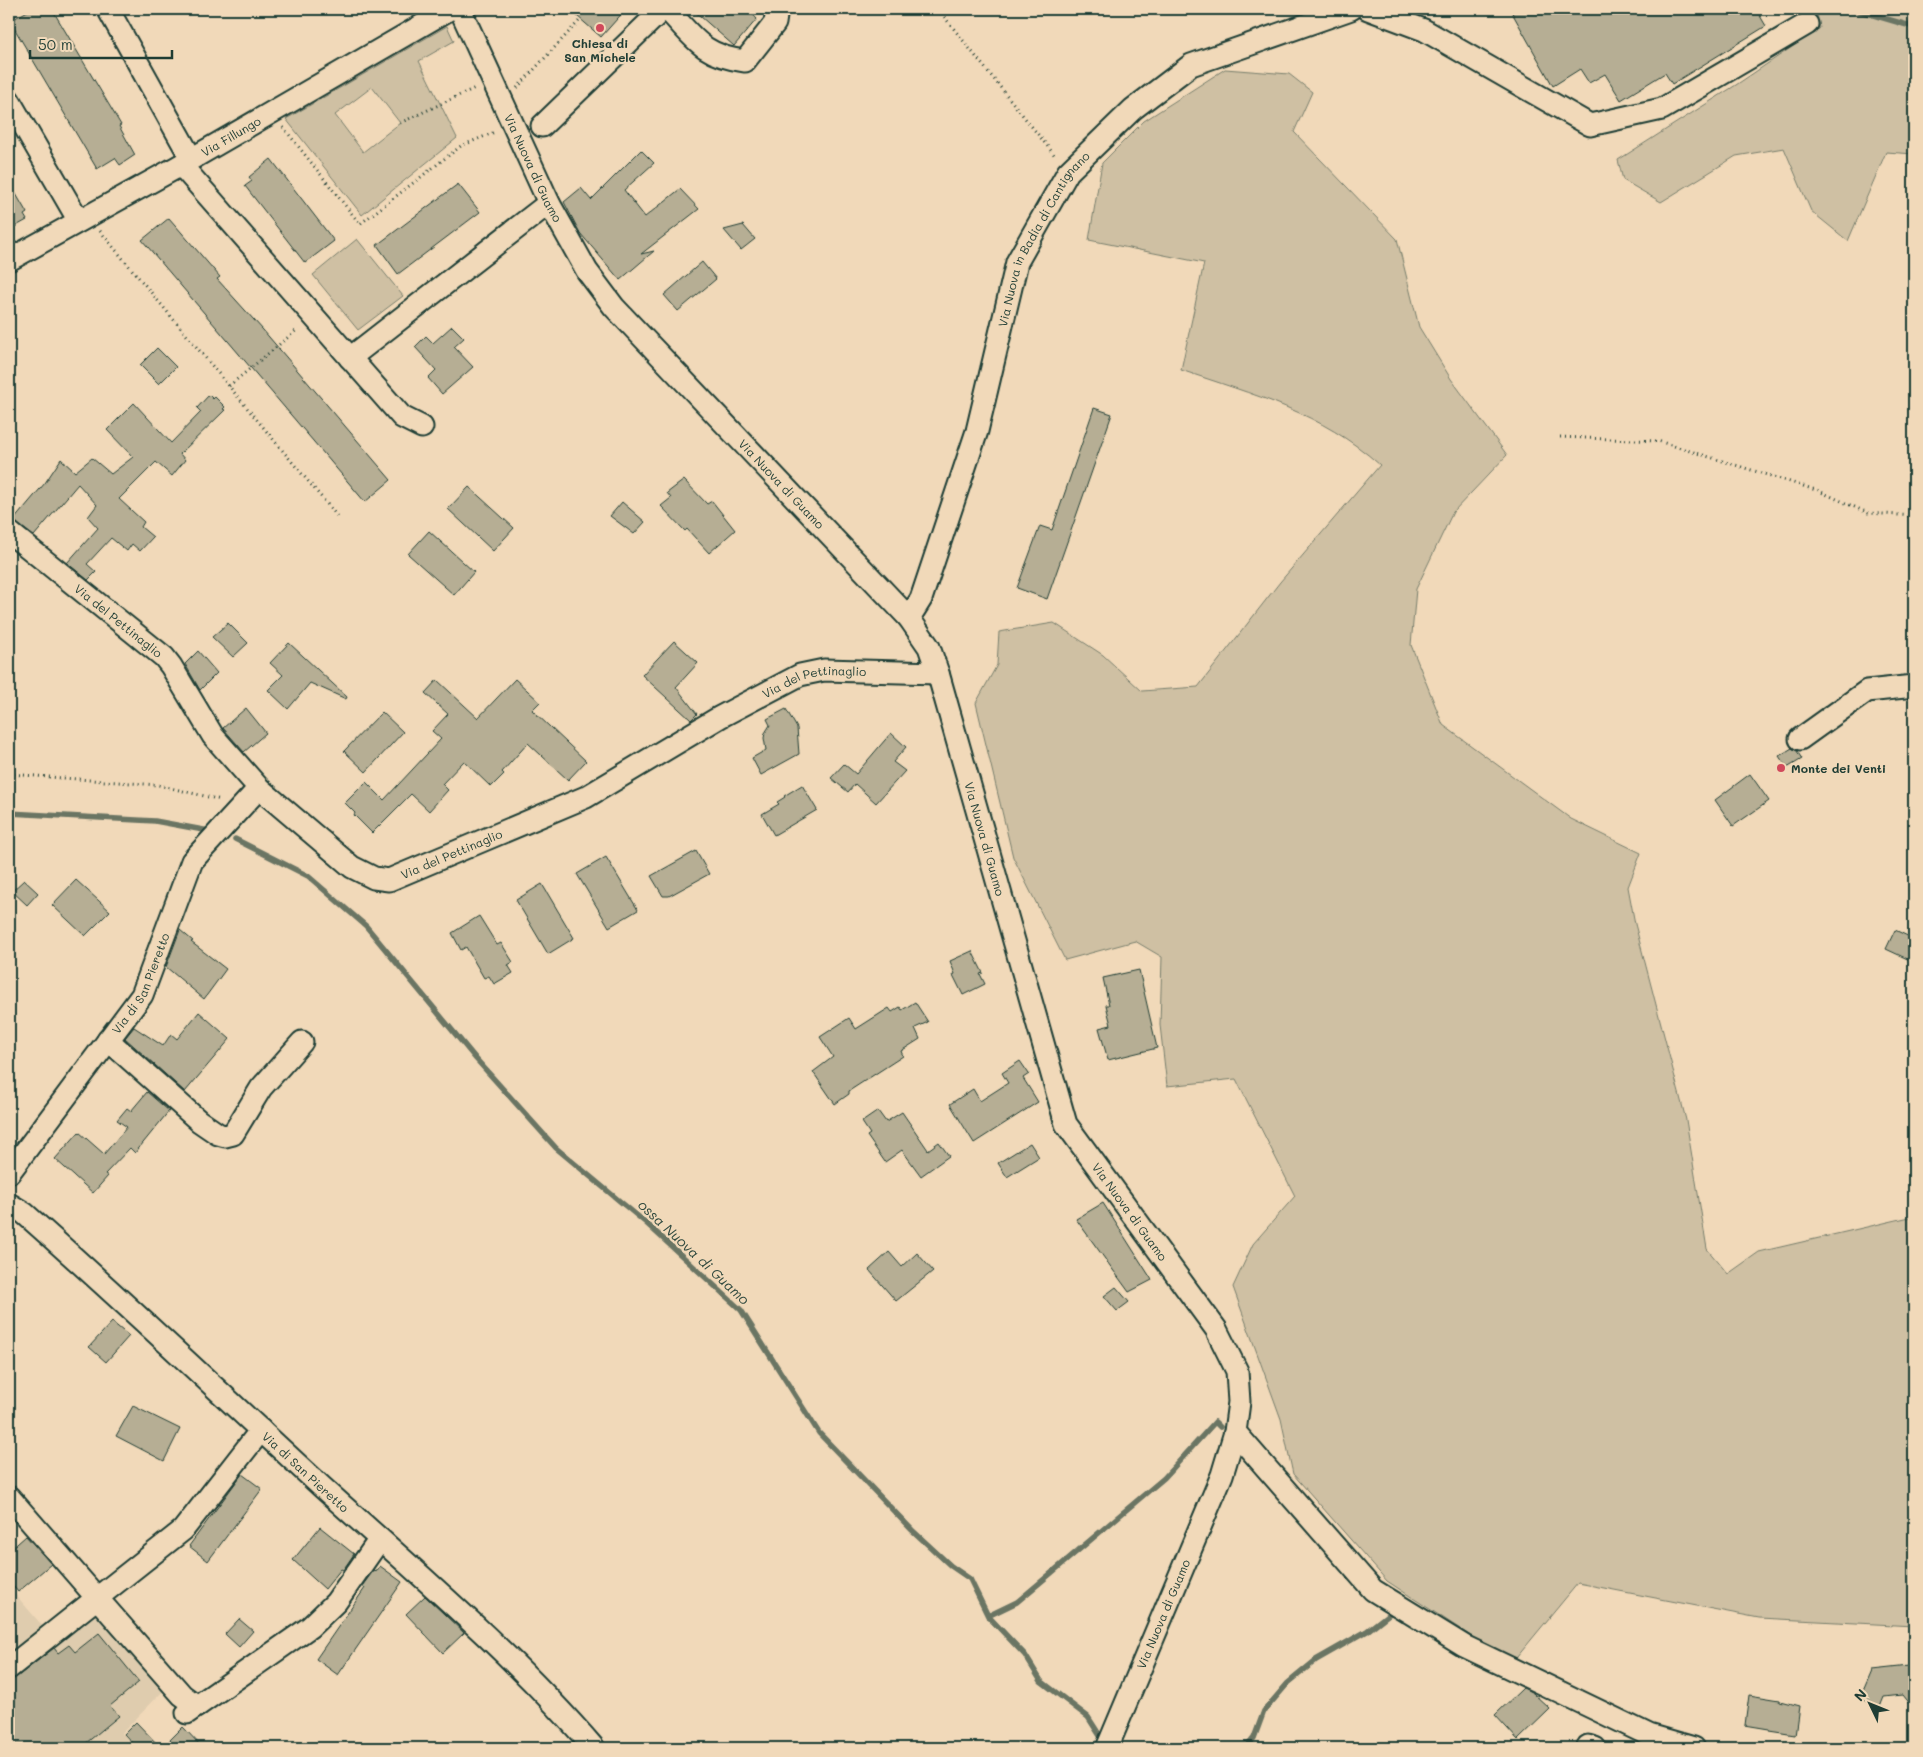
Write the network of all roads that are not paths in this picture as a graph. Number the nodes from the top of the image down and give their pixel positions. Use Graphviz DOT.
graph roads {
  1 [pos="108,9"];
  2 [pos="450,9"];
  3 [pos="460,9"];
  4 [pos="663,9"];
  5 [pos="667,9"];
  6 [pos="777,9"];
  7 [pos="1351,9"];
  8 [pos="1368,9"];
  9 [pos="1807,24"];
  10 [pos="9,100"];
  11 [pos="542,126"];
  12 [pos="186,161"];
  13 [pos="549,203"];
  14 [pos="84,219"];
  15 [pos="9,260"];
  16 [pos="350,358"];
  17 [pos="422,427"];
  18 [pos="9,532"];
  19 [pos="909,618"];
  20 [pos="938,673"];
  21 [pos="1914,686"];
  22 [pos="1800,739"];
  23 [pos="258,788"];
  24 [pos="108,1040"];
  25 [pos="302,1042"];
  26 [pos="9,1173"];
  27 [pos="9,1204"];
  28 [pos="261,1430"];
  29 [pos="1235,1432"];
  30 [pos="9,1497"];
  31 [pos="380,1539"];
  32 [pos="97,1598"];
  33 [pos="9,1668"];
  34 [pos="1110,1740"];
  35 [pos="594,1748"];
  36 [pos="1587,1748"];
  37 [pos="1595,1748"];
  38 [pos="1688,1748"];
  1 -- 12 [label="street"];
  2 -- 12 [label="street, Via Fillungo"];
  3 -- 13 [label="street, Via Nuova di Guamo"];
  4 -- 11 [label="street"];
  5 -- 6 [label="street"];
  7 -- 19 [label="street, Via Nuova in Badia di Cantignano"];
  8 -- 9 [label="street"];
  10 -- 14 [label="street"];
  12 -- 14 [label="street, Via Fillungo"];
  12 -- 16 [label="street"];
  13 -- 16 [label="street"];
  13 -- 19 [label="street, Via Nuova di Guamo"];
  14 -- 15 [label="street, Via Fillungo"];
  16 -- 17 [label="street"];
  18 -- 23 [label="street, Via del Pettinaglio"];
  19 -- 20 [label="street, Via Nuova di Guamo"];
  20 -- 23 [label="street, Via del Pettinaglio"];
  20 -- 29 [label="street, Via Nuova di Guamo"];
  21 -- 22 [label="street"];
  23 -- 24 [label="street, Via di San Pieretto"];
  24 -- 25 [label="street"];
  24 -- 26 [label="street, Via di San Pieretto"];
  27 -- 28 [label="street, Via di San Pieretto"];
  28 -- 31 [label="street, Via di San Pieretto"];
  28 -- 32 [label="street"];
  29 -- 34 [label="street, Via Nuova di Guamo"];
  29 -- 38 [label="street"];
  30 -- 32 [label="street"];
  31 -- 32 [label="street"];
  31 -- 35 [label="street, Via di San Pieretto"];
  32 -- 33 [label="street"];
  36 -- 37 [label="street"];
}
